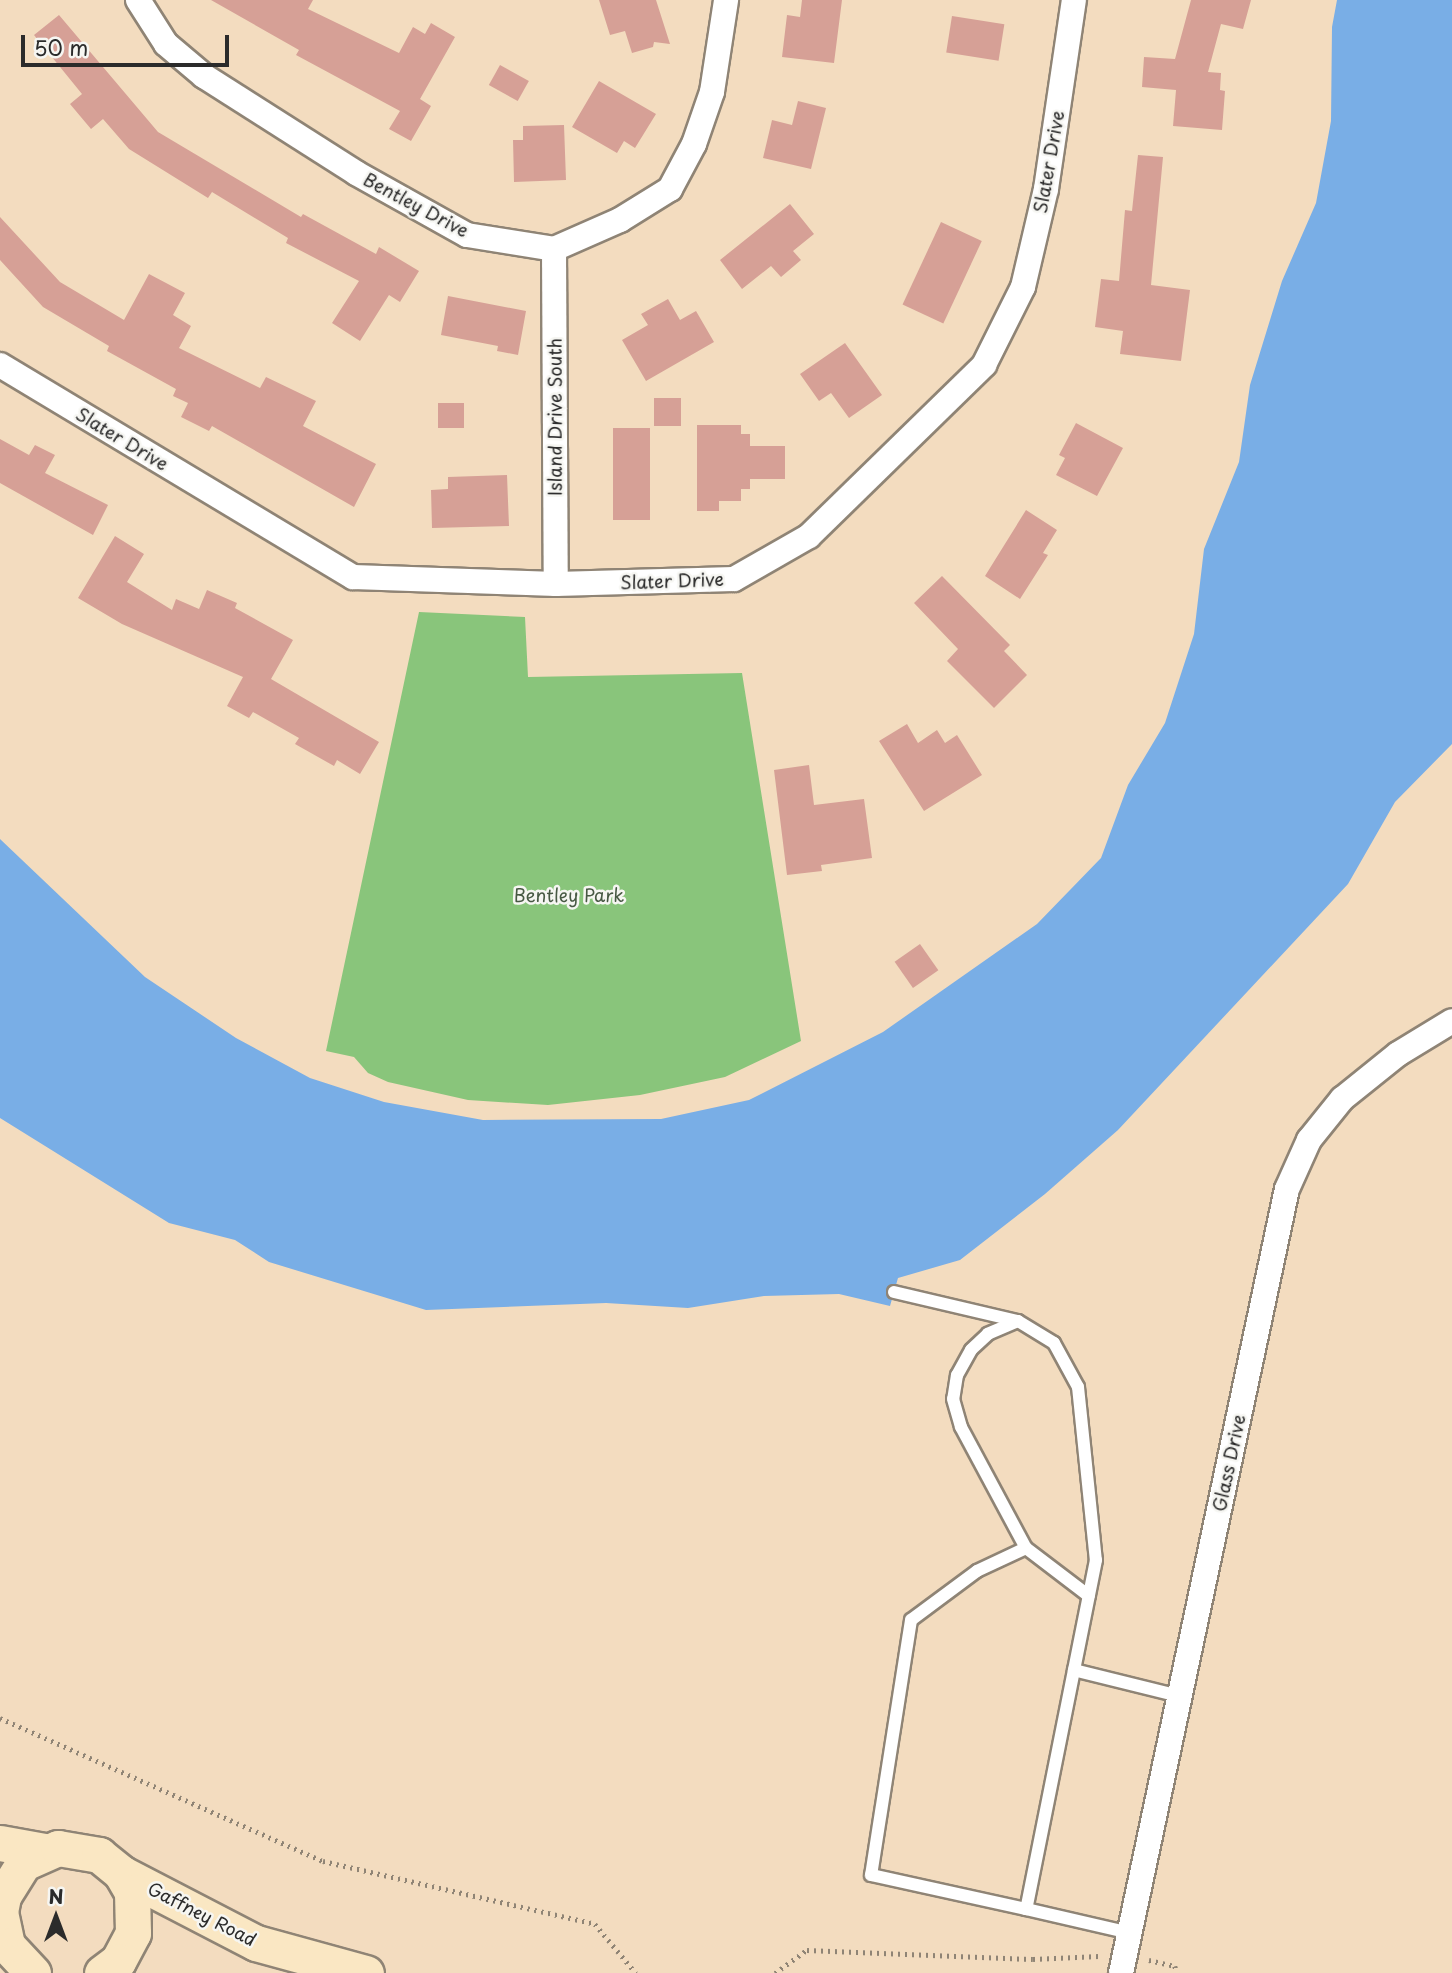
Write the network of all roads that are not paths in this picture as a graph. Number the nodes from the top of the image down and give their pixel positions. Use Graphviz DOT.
graph roads {
  1 [pos="138,0"];
  2 [pos="726,0"];
  3 [pos="1074,0"];
  4 [pos="554,249"];
  5 [pos="0,365"];
  6 [pos="556,584"];
  7 [pos="1452,1021"];
  8 [pos="894,1292"];
  9 [pos="1018,1321"];
  10 [pos="1026,1548"];
  11 [pos="1089,1596"];
  12 [pos="1074,1670"];
  13 [pos="1179,1696"];
  14 [pos="0,1843"];
  15 [pos="44,1851"];
  16 [pos="121,1873"];
  17 [pos="1026,1909"];
  18 [pos="1,1931"];
  19 [pos="1125,1954"];
  20 [pos="33,1973"];
  21 [pos="102,1973"];
  22 [pos="366,1973"];
  1 -- 4 [label="street, Bentley Drive"];
  2 -- 4 [label="street"];
  3 -- 6 [label="street, Slater Drive"];
  4 -- 6 [label="street, Island Drive South"];
  5 -- 6 [label="street, Slater Drive"];
  7 -- 13 [label="street, Glass Drive"];
  8 -- 9 [label="lane"];
  9 -- 10 [label="lane"];
  9 -- 11 [label="lane"];
  10 -- 11 [label="lane"];
  10 -- 17 [label="lane"];
  11 -- 12 [label="lane"];
  12 -- 13 [label="lane"];
  12 -- 17 [label="lane"];
  13 -- 19 [label="street, Glass Drive"];
  14 -- 15 [label="main road"];
  15 -- 16 [label="main road, Gaffney Road"];
  15 -- 18 [label="main road"];
  16 -- 21 [label="main road"];
  16 -- 22 [label="main road, Gaffney Road"];
  17 -- 19 [label="lane"];
  18 -- 20 [label="main road"];
}
